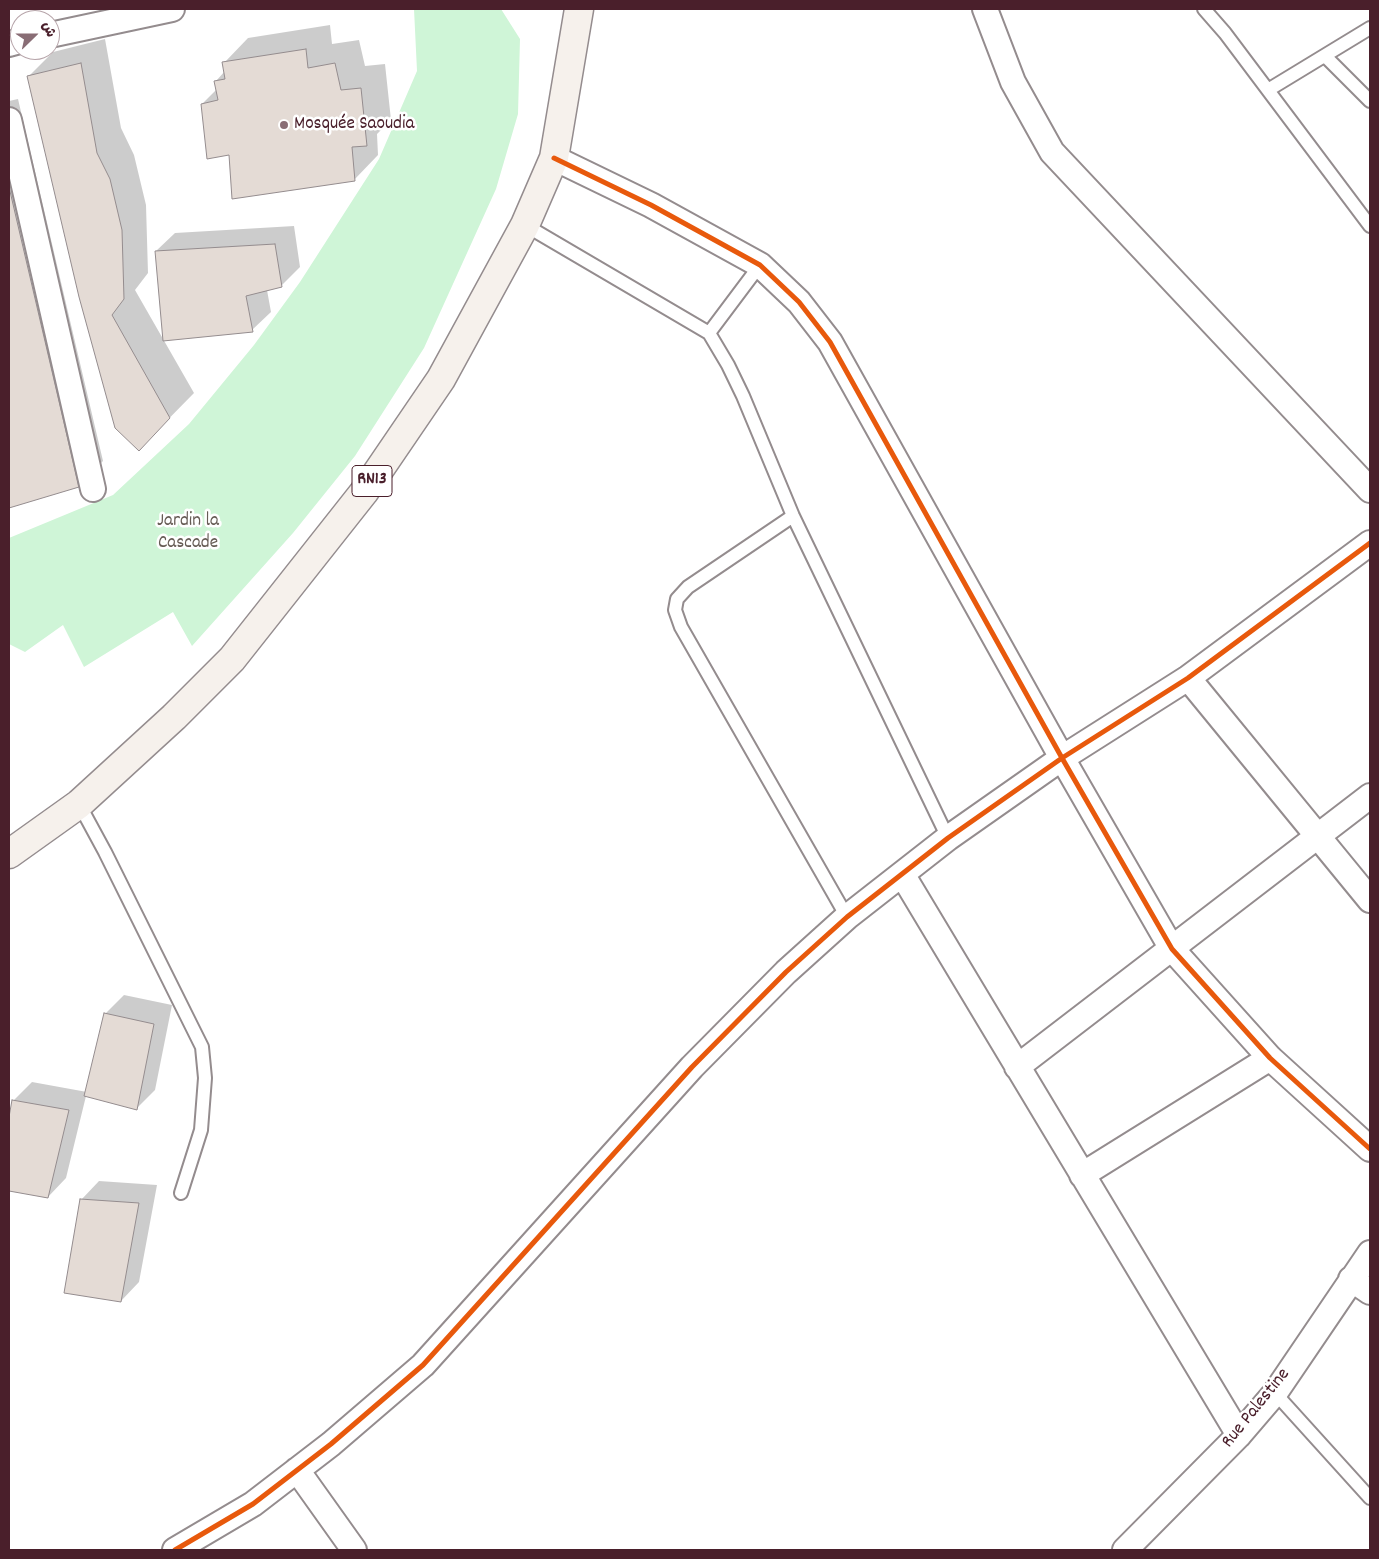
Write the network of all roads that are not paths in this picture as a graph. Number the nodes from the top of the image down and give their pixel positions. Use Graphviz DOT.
graph roads {
  1 [pos="172,9"];
  2 [pos="579,9"];
  3 [pos="985,9"];
  4 [pos="1204,9"];
  5 [pos="98,17"];
  6 [pos="1370,28"];
  7 [pos="60,31"];
  8 [pos="1325,56"];
  9 [pos="1268,90"];
  10 [pos="1370,101"];
  11 [pos="9,120"];
  12 [pos="554,158"];
  13 [pos="525,225"];
  14 [pos="1370,226"];
  15 [pos="760,265"];
  16 [pos="709,333"];
  17 [pos="93,489"];
  18 [pos="1370,490"];
  19 [pos="793,516"];
  20 [pos="1370,543"];
  21 [pos="1188,678"];
  22 [pos="1062,758"];
  23 [pos="1370,796"];
  24 [pos="79,804"];
  25 [pos="1318,836"];
  26 [pos="948,838"];
  27 [pos="9,854"];
  28 [pos="902,874"];
  29 [pos="1370,900"];
  30 [pos="847,917"];
  31 [pos="1172,949"];
  32 [pos="1270,1058"];
  33 [pos="1017,1067"];
  34 [pos="1370,1149"];
  35 [pos="1082,1175"];
  36 [pos="181,1193"];
  37 [pos="1370,1253"];
  38 [pos="1361,1286"];
  39 [pos="1275,1393"];
  40 [pos="1239,1435"];
  41 [pos="297,1470"];
  42 [pos="1370,1498"];
  43 [pos="175,1550"];
  44 [pos="354,1550"];
  45 [pos="1125,1550"];
  1 -- 5 [label="street"];
  2 -- 12 [label="main road, RN13"];
  3 -- 18 [label="street"];
  4 -- 9 [label="lane"];
  5 -- 7 [label="street"];
  6 -- 8 [label="lane"];
  8 -- 9 [label="lane"];
  8 -- 10 [label="lane"];
  9 -- 14 [label="lane"];
  11 -- 17 [label="street"];
  12 -- 13 [label="main road, RN13"];
  12 -- 15 [label="street"];
  13 -- 16 [label="lane"];
  13 -- 24 [label="main road, RN13"];
  15 -- 16 [label="lane"];
  15 -- 22 [label="street"];
  16 -- 19 [label="lane"];
  19 -- 26 [label="lane"];
  19 -- 30 [label="lane"];
  20 -- 21 [label="street"];
  21 -- 22 [label="street"];
  21 -- 25 [label="street"];
  22 -- 26 [label="street"];
  22 -- 31 [label="street"];
  23 -- 25 [label="street"];
  24 -- 27 [label="main road, RN13"];
  24 -- 36 [label="lane"];
  25 -- 29 [label="street"];
  25 -- 31 [label="street"];
  26 -- 28 [label="street"];
  28 -- 30 [label="street"];
  28 -- 33 [label="street"];
  30 -- 41 [label="street"];
  31 -- 32 [label="street"];
  31 -- 33 [label="street"];
  32 -- 34 [label="street"];
  32 -- 35 [label="street"];
  33 -- 35 [label="street"];
  35 -- 40 [label="street"];
  37 -- 38 [label="street, Rue Palestine"];
  38 -- 39 [label="street, Rue Palestine"];
  39 -- 40 [label="street, Rue Palestine"];
  39 -- 42 [label="lane"];
  40 -- 45 [label="street, Rue Palestine"];
  41 -- 43 [label="street"];
  41 -- 44 [label="street"];
}
